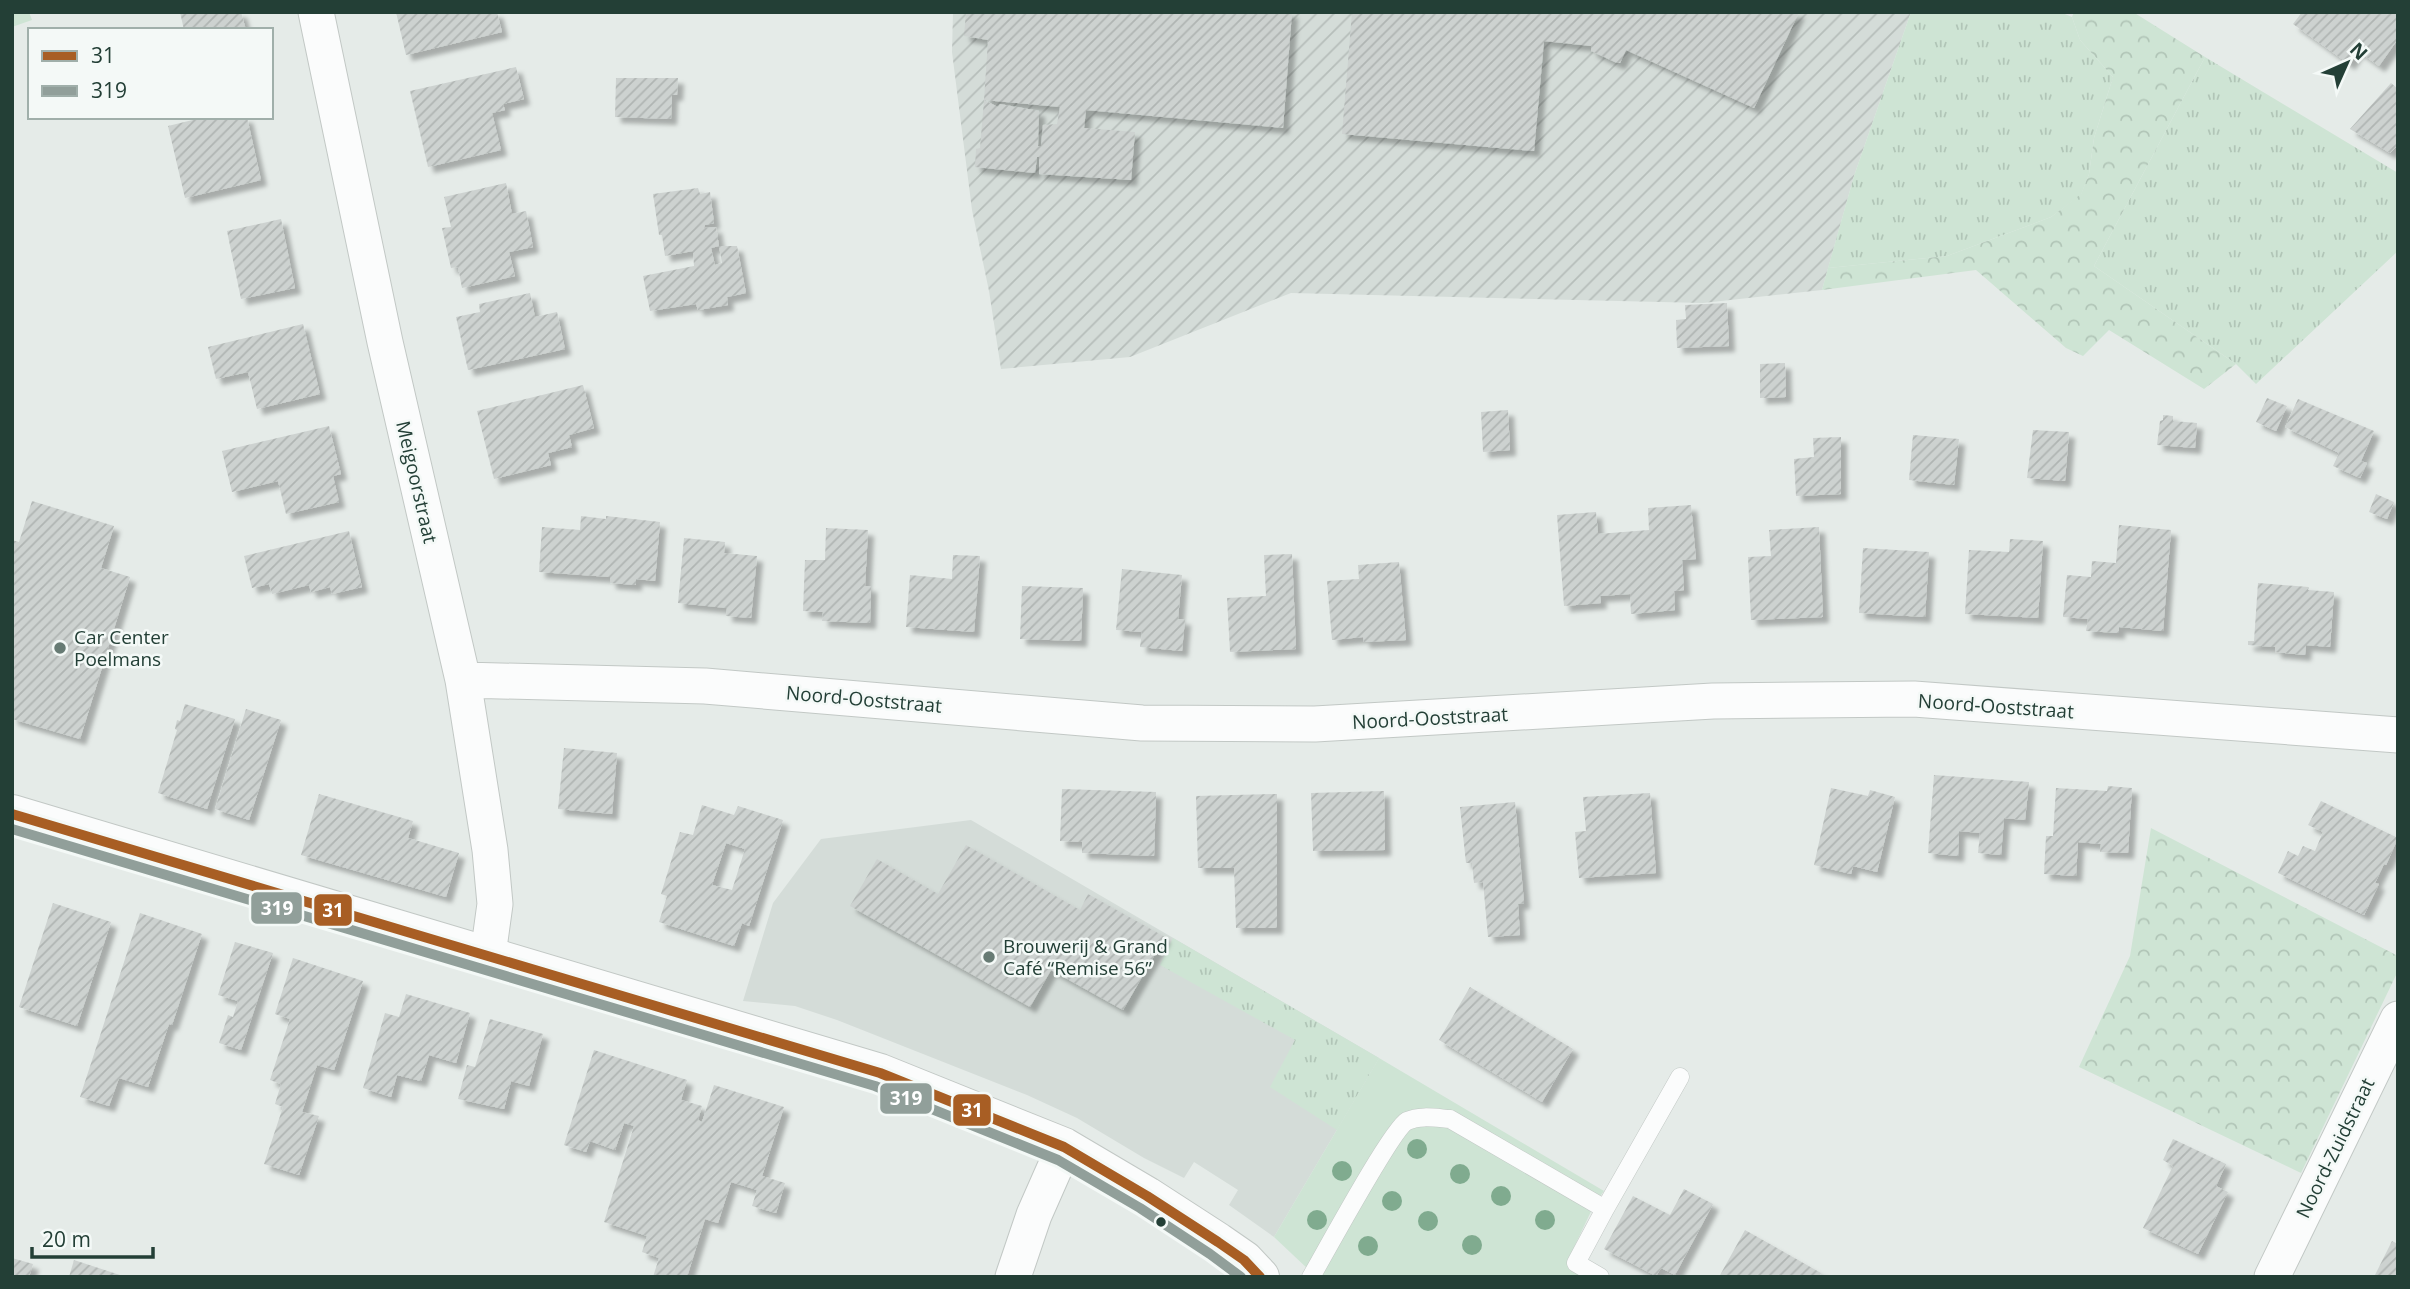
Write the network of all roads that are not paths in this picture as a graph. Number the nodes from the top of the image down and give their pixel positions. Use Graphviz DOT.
graph roads {
  1 [pos="316,12"];
  2 [pos="463,680"];
  3 [pos="2398,735"];
  4 [pos="12,814"];
  5 [pos="488,955"];
  6 [pos="2398,1019"];
  7 [pos="1681,1077"];
  8 [pos="1064,1147"];
  9 [pos="1605,1209"];
  10 [pos="1013,1277"];
  11 [pos="1261,1277"];
  12 [pos="1311,1277"];
  13 [pos="1600,1277"];
  14 [pos="2272,1277"];
  1 -- 2 [label="street, Meigoorstraat"];
  2 -- 3 [label="street, Noord-Ooststraat"];
  2 -- 5 [label="street, Meigoorstraat"];
  4 -- 5 [label="street"];
  5 -- 8 [label="street"];
  6 -- 14 [label="street, Noord-Zuidstraat"];
  7 -- 9 [label="lane"];
  8 -- 10 [label="street"];
  8 -- 11 [label="street"];
  9 -- 12 [label="lane"];
  9 -- 13 [label="lane"];
}
